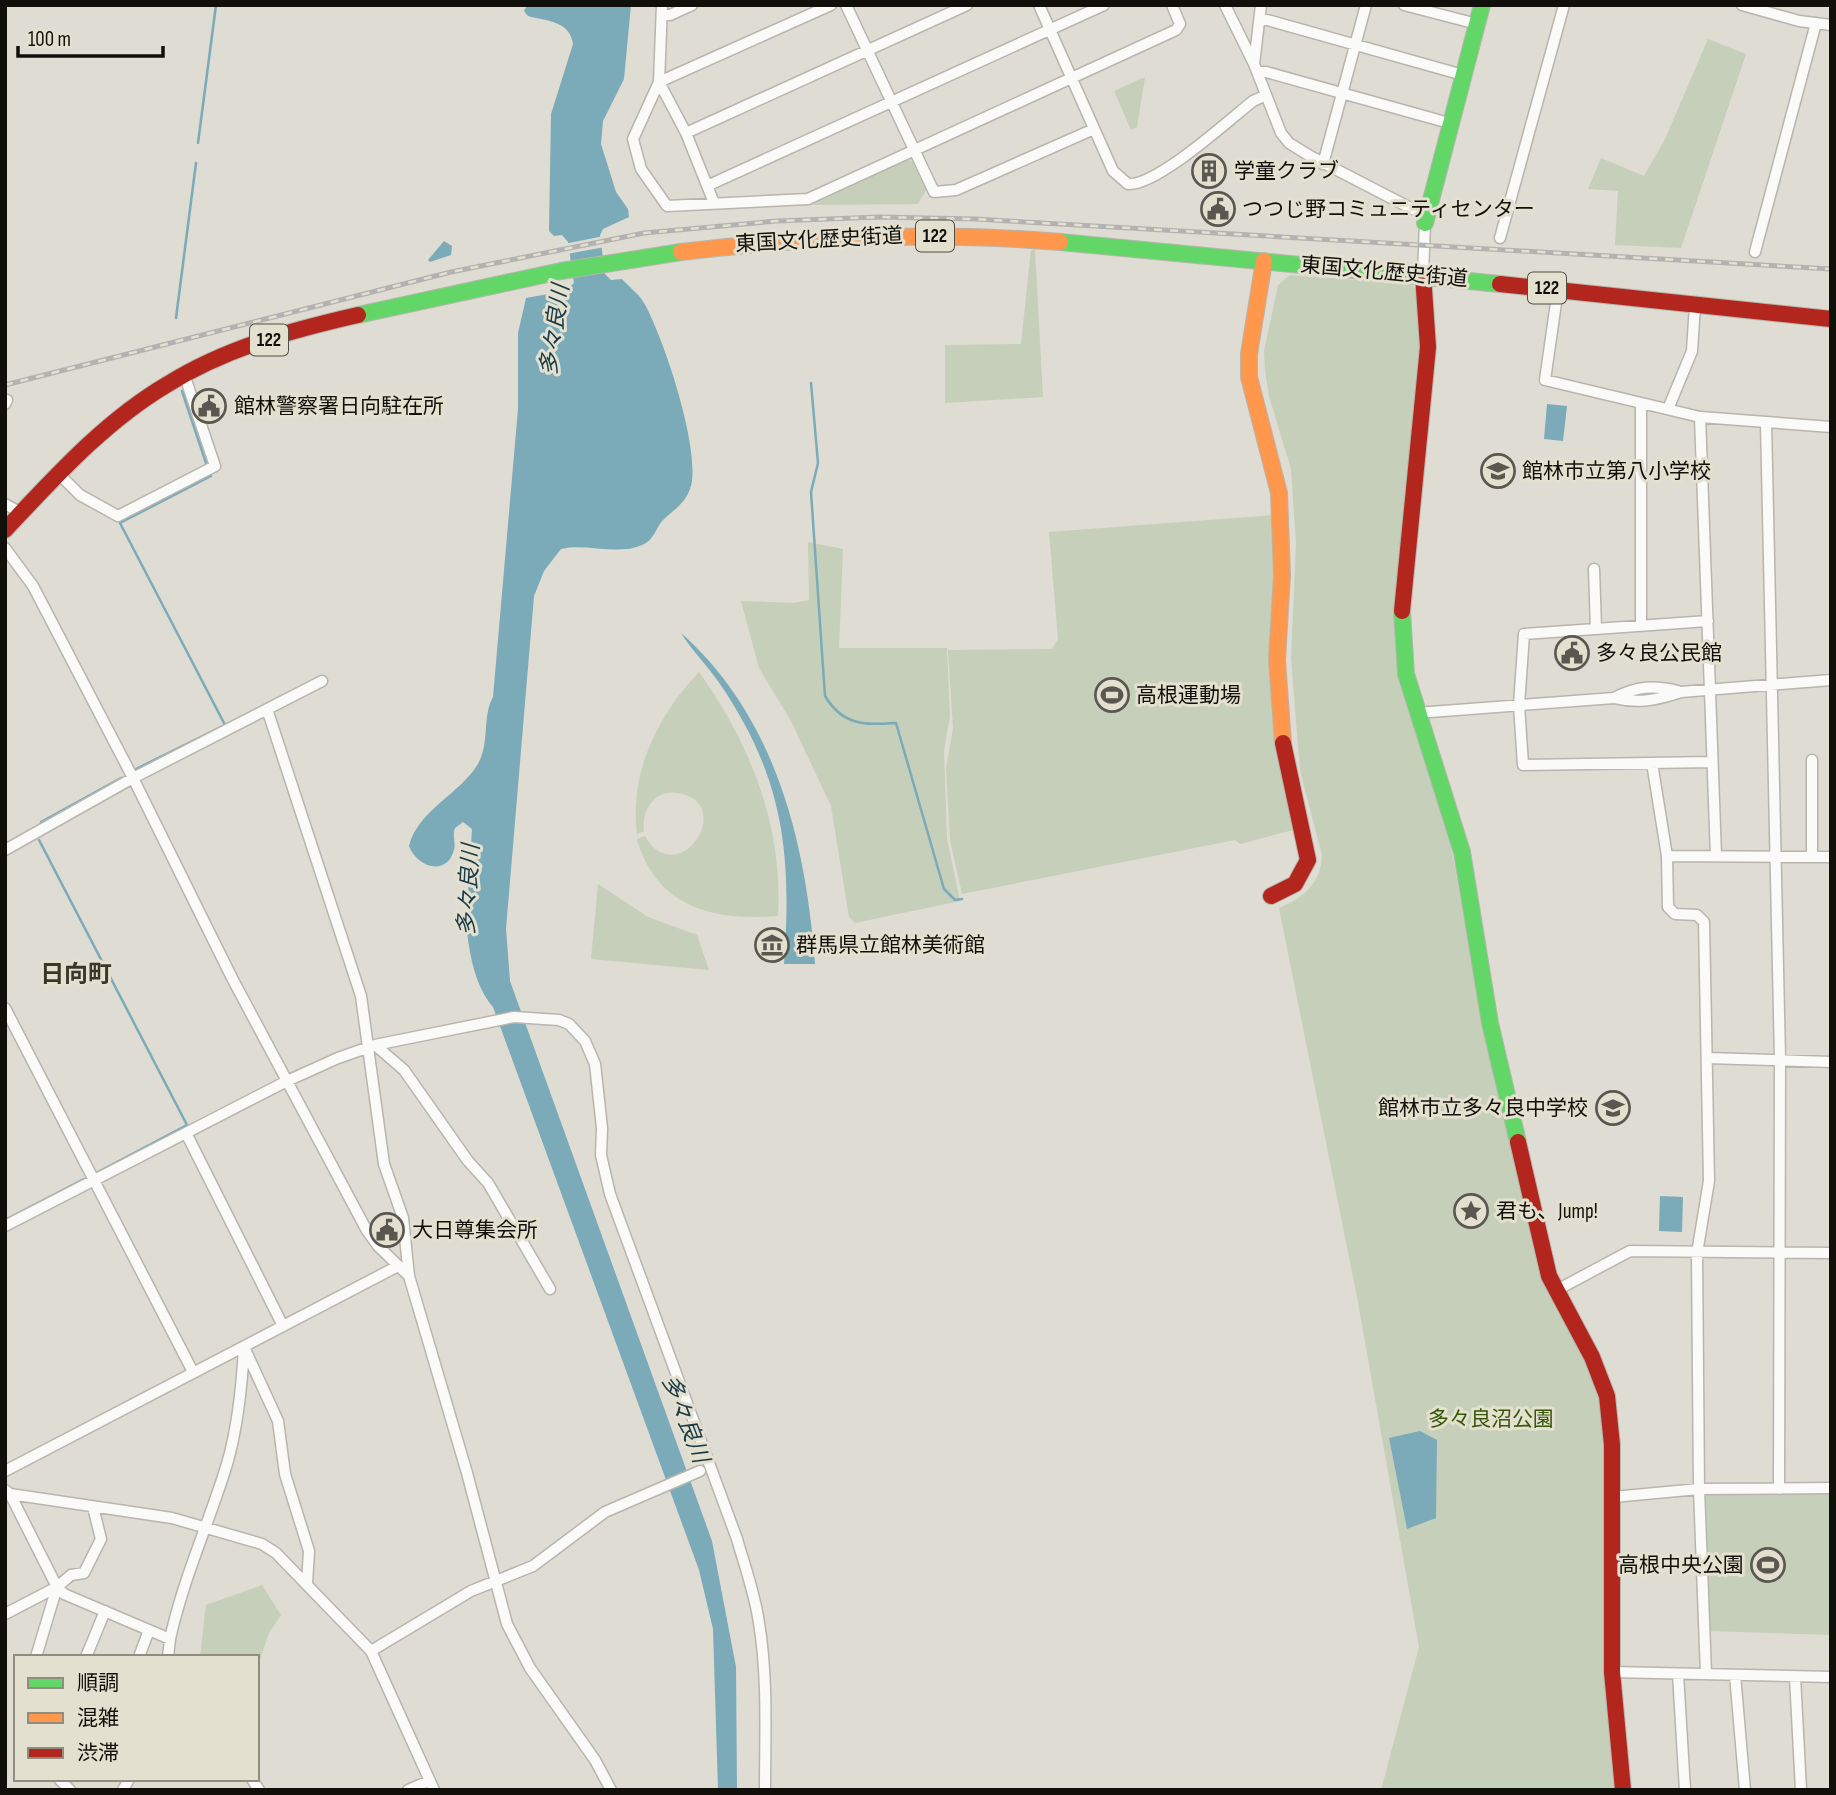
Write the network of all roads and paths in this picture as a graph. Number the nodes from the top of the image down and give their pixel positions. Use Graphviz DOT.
graph roads {
  1 [pos="692,5"];
  2 [pos="831,5"];
  3 [pos="846,5"];
  4 [pos="967,5"];
  5 [pos="1039,5"];
  6 [pos="1104,5"];
  7 [pos="1172,5"];
  8 [pos="1225,5"];
  9 [pos="1261,5"];
  10 [pos="1366,5"];
  11 [pos="1404,5"];
  12 [pos="1482,5"];
  13 [pos="1564,5"];
  14 [pos="1742,5"];
  15 [pos="662,10"];
  16 [pos="1260,18"];
  17 [pos="1816,23"];
  18 [pos="1476,24"];
  19 [pos="1831,25"];
  20 [pos="1050,29"];
  21 [pos="1356,44"];
  22 [pos="866,52"];
  23 [pos="1256,68"];
  24 [pos="1463,75"];
  25 [pos="1071,78"];
  26 [pos="659,82"];
  27 [pos="1342,93"];
  28 [pos="1266,94"];
  29 [pos="889,103"];
  30 [pos="1449,123"];
  31 [pos="1094,128"];
  32 [pos="686,133"];
  33 [pos="912,152"];
  34 [pos="1323,163"];
  35 [pos="709,185"];
  36 [pos="714,203"];
  37 [pos="1425,220"];
  38 [pos="1500,238"];
  39 [pos="1755,252"];
  40 [pos="1264,261"];
  41 [pos="1423,275"];
  42 [pos="1558,289"];
  43 [pos="1696,304"];
  44 [pos="1831,319"];
  45 [pos="184,374"];
  46 [pos="1640,403"];
  47 [pos="1668,409"];
  48 [pos="1700,417"];
  49 [pos="1766,422"];
  50 [pos="1831,426"];
  51 [pos="59,474"];
  52 [pos="5,504"];
  53 [pos="21,513"];
  54 [pos="5,530"];
  55 [pos="5,548"];
  56 [pos="1594,569"];
  57 [pos="1707,621"];
  58 [pos="1641,625"];
  59 [pos="1596,629"];
  60 [pos="1831,680"];
  61 [pos="322,681"];
  62 [pos="1773,684"];
  63 [pos="1711,690"];
  64 [pos="1519,705"];
  65 [pos="267,709"];
  66 [pos="1416,713"];
  67 [pos="1812,760"];
  68 [pos="1652,762"];
  69 [pos="1712,762"];
  70 [pos="133,778"];
  71 [pos="5,850"];
  72 [pos="1667,856"];
  73 [pos="1716,856"];
  74 [pos="1775,857"];
  75 [pos="1812,857"];
  76 [pos="1831,857"];
  77 [pos="1271,896"];
  78 [pos="5,1008"];
  79 [pos="371,1046"];
  80 [pos="1707,1058"];
  81 [pos="1780,1059"];
  82 [pos="1831,1062"];
  83 [pos="287,1081"];
  84 [pos="186,1133"];
  85 [pos="94,1181"];
  86 [pos="5,1226"];
  87 [pos="1697,1253"];
  88 [pos="1781,1254"];
  89 [pos="1831,1254"];
  90 [pos="398,1266"];
  91 [pos="409,1276"];
  92 [pos="550,1289"];
  93 [pos="1555,1291"];
  94 [pos="283,1326"];
  95 [pos="244,1347"];
  96 [pos="193,1372"];
  97 [pos="5,1471"];
  98 [pos="700,1471"];
  99 [pos="1831,1488"];
  100 [pos="1699,1489"];
  101 [pos="1779,1489"];
  102 [pos="7,1492"];
  103 [pos="1612,1497"];
  104 [pos="93,1507"];
  105 [pos="206,1528"];
  106 [pos="496,1582"];
  107 [pos="307,1583"];
  108 [pos="57,1587"];
  109 [pos="105,1611"];
  110 [pos="5,1614"];
  111 [pos="149,1630"];
  112 [pos="172,1650"];
  113 [pos="371,1651"];
  114 [pos="37,1655"];
  115 [pos="87,1655"];
  116 [pos="140,1655"];
  117 [pos="1612,1672"];
  118 [pos="1678,1674"];
  119 [pos="1706,1674"];
  120 [pos="1735,1675"];
  121 [pos="1795,1677"];
  122 [pos="1831,1678"];
  123 [pos="431,1785"];
  124 [pos="408,1790"];
  125 [pos="611,1790"];
  126 [pos="765,1790"];
  127 [pos="1623,1790"];
  128 [pos="1685,1790"];
  129 [pos="1745,1790"];
  130 [pos="1801,1790"];
  1 -- 15 [label="street"];
  2 -- 26 [label="street"];
  3 -- 22 [label="street"];
  4 -- 22 [label="street"];
  5 -- 20 [label="street"];
  6 -- 20 [label="street"];
  7 -- 25 [label="street"];
  8 -- 23 [label="street"];
  9 -- 16 [label="street"];
  10 -- 21 [label="street"];
  11 -- 18 [label="street"];
  12 -- 18 [label="main road"];
  13 -- 38 [label="street"];
  14 -- 17 [label="street"];
  15 -- 26 [label="street"];
  16 -- 21 [label="street"];
  16 -- 23 [label="street"];
  17 -- 19 [label="street"];
  17 -- 39 [label="street"];
  18 -- 24 [label="main road"];
  20 -- 25 [label="street"];
  20 -- 29 [label="street"];
  21 -- 24 [label="street"];
  21 -- 27 [label="street"];
  22 -- 29 [label="street"];
  22 -- 32 [label="street"];
  23 -- 27 [label="street"];
  23 -- 28 [label="street"];
  24 -- 30 [label="main road"];
  25 -- 31 [label="street"];
  25 -- 33 [label="street"];
  26 -- 32 [label="street"];
  26 -- 36 [label="street"];
  27 -- 30 [label="street"];
  27 -- 34 [label="street"];
  28 -- 31 [label="street"];
  28 -- 34 [label="street"];
  29 -- 33 [label="street"];
  29 -- 35 [label="street"];
  30 -- 37 [label="main road"];
  31 -- 33 [label="street"];
  32 -- 35 [label="street"];
  33 -- 36 [label="street"];
  34 -- 37 [label="street"];
  35 -- 36 [label="street"];
  37 -- 41 [label="street"];
  40 -- 41 [label="main road, 東国文化歴史街道 / 122"];
  40 -- 45 [label="main road, 東国文化歴史街道 / 122"];
  40 -- 77 [label="main road"];
  41 -- 42 [label="main road, 東国文化歴史街道 / 122"];
  41 -- 66 [label="main road"];
  42 -- 43 [label="main road, 東国文化歴史街道 / 122"];
  42 -- 46 [label="street"];
  43 -- 44 [label="main road, 東国文化歴史街道 / 122"];
  43 -- 47 [label="street"];
  45 -- 51 [label="main road, 東国文化歴史街道 / 122"];
  45 -- 51 [label="street"];
  46 -- 47 [label="street"];
  46 -- 58 [label="street"];
  47 -- 48 [label="street"];
  48 -- 49 [label="street"];
  48 -- 57 [label="street"];
  49 -- 50 [label="street"];
  49 -- 62 [label="street"];
  51 -- 53 [label="main road, 東国文化歴史街道 / 122"];
  52 -- 53 [label="street"];
  53 -- 54 [label="main road, 東国文化歴史街道 / 122"];
  55 -- 70 [label="street"];
  56 -- 59 [label="street"];
  57 -- 58 [label="street"];
  57 -- 63 [label="street"];
  58 -- 59 [label="street"];
  59 -- 64 [label="street"];
  60 -- 62 [label="street"];
  61 -- 65 [label="street"];
  62 -- 63 [label="street"];
  62 -- 74 [label="street"];
  63 -- 64 [label="street"];
  63 -- 69 [label="street"];
  64 -- 66 [label="street"];
  64 -- 68 [label="street"];
  65 -- 70 [label="street"];
  65 -- 79 [label="street"];
  66 -- 93 [label="main road"];
  67 -- 75 [label="street"];
  68 -- 69 [label="street"];
  68 -- 72 [label="street"];
  69 -- 73 [label="street"];
  70 -- 71 [label="street"];
  70 -- 83 [label="street"];
  72 -- 73 [label="street"];
  72 -- 80 [label="street"];
  73 -- 74 [label="street"];
  74 -- 75 [label="street"];
  74 -- 81 [label="street"];
  75 -- 76 [label="street"];
  78 -- 85 [label="street"];
  79 -- 83 [label="street"];
  79 -- 91 [label="street"];
  79 -- 92 [label="street"];
  79 -- 126 [label="street"];
  80 -- 81 [label="street"];
  80 -- 87 [label="street"];
  81 -- 82 [label="street"];
  81 -- 88 [label="street"];
  83 -- 84 [label="street"];
  83 -- 90 [label="street"];
  84 -- 85 [label="street"];
  84 -- 94 [label="street"];
  85 -- 86 [label="street"];
  85 -- 96 [label="street"];
  87 -- 88 [label="street"];
  87 -- 93 [label="street"];
  87 -- 100 [label="street"];
  88 -- 89 [label="street"];
  88 -- 101 [label="street"];
  90 -- 91 [label="street"];
  90 -- 94 [label="street"];
  91 -- 106 [label="street"];
  93 -- 103 [label="main road"];
  94 -- 95 [label="street"];
  95 -- 96 [label="street"];
  95 -- 105 [label="street"];
  95 -- 107 [label="street"];
  96 -- 97 [label="street"];
  98 -- 106 [label="street"];
  99 -- 101 [label="street"];
  100 -- 101 [label="street"];
  100 -- 103 [label="street"];
  100 -- 119 [label="street"];
  102 -- 104 [label="street"];
  102 -- 108 [label="street"];
  103 -- 117 [label="main road"];
  104 -- 105 [label="street"];
  104 -- 108 [label="street"];
  105 -- 107 [label="street"];
  105 -- 112 [label="street"];
  106 -- 113 [label="street"];
  106 -- 125 [label="street"];
  107 -- 113 [label="street"];
  108 -- 109 [label="street"];
  108 -- 110 [label="street"];
  108 -- 114 [label="street"];
  109 -- 111 [label="street"];
  109 -- 115 [label="street"];
  111 -- 112 [label="street"];
  111 -- 116 [label="street"];
  113 -- 123 [label="street"];
  117 -- 118 [label="street"];
  117 -- 127 [label="main road"];
  118 -- 119 [label="street"];
  118 -- 128 [label="street"];
  119 -- 120 [label="street"];
  120 -- 121 [label="street"];
  120 -- 129 [label="street"];
  121 -- 122 [label="street"];
  121 -- 130 [label="street"];
  123 -- 124 [label="street"];
}
